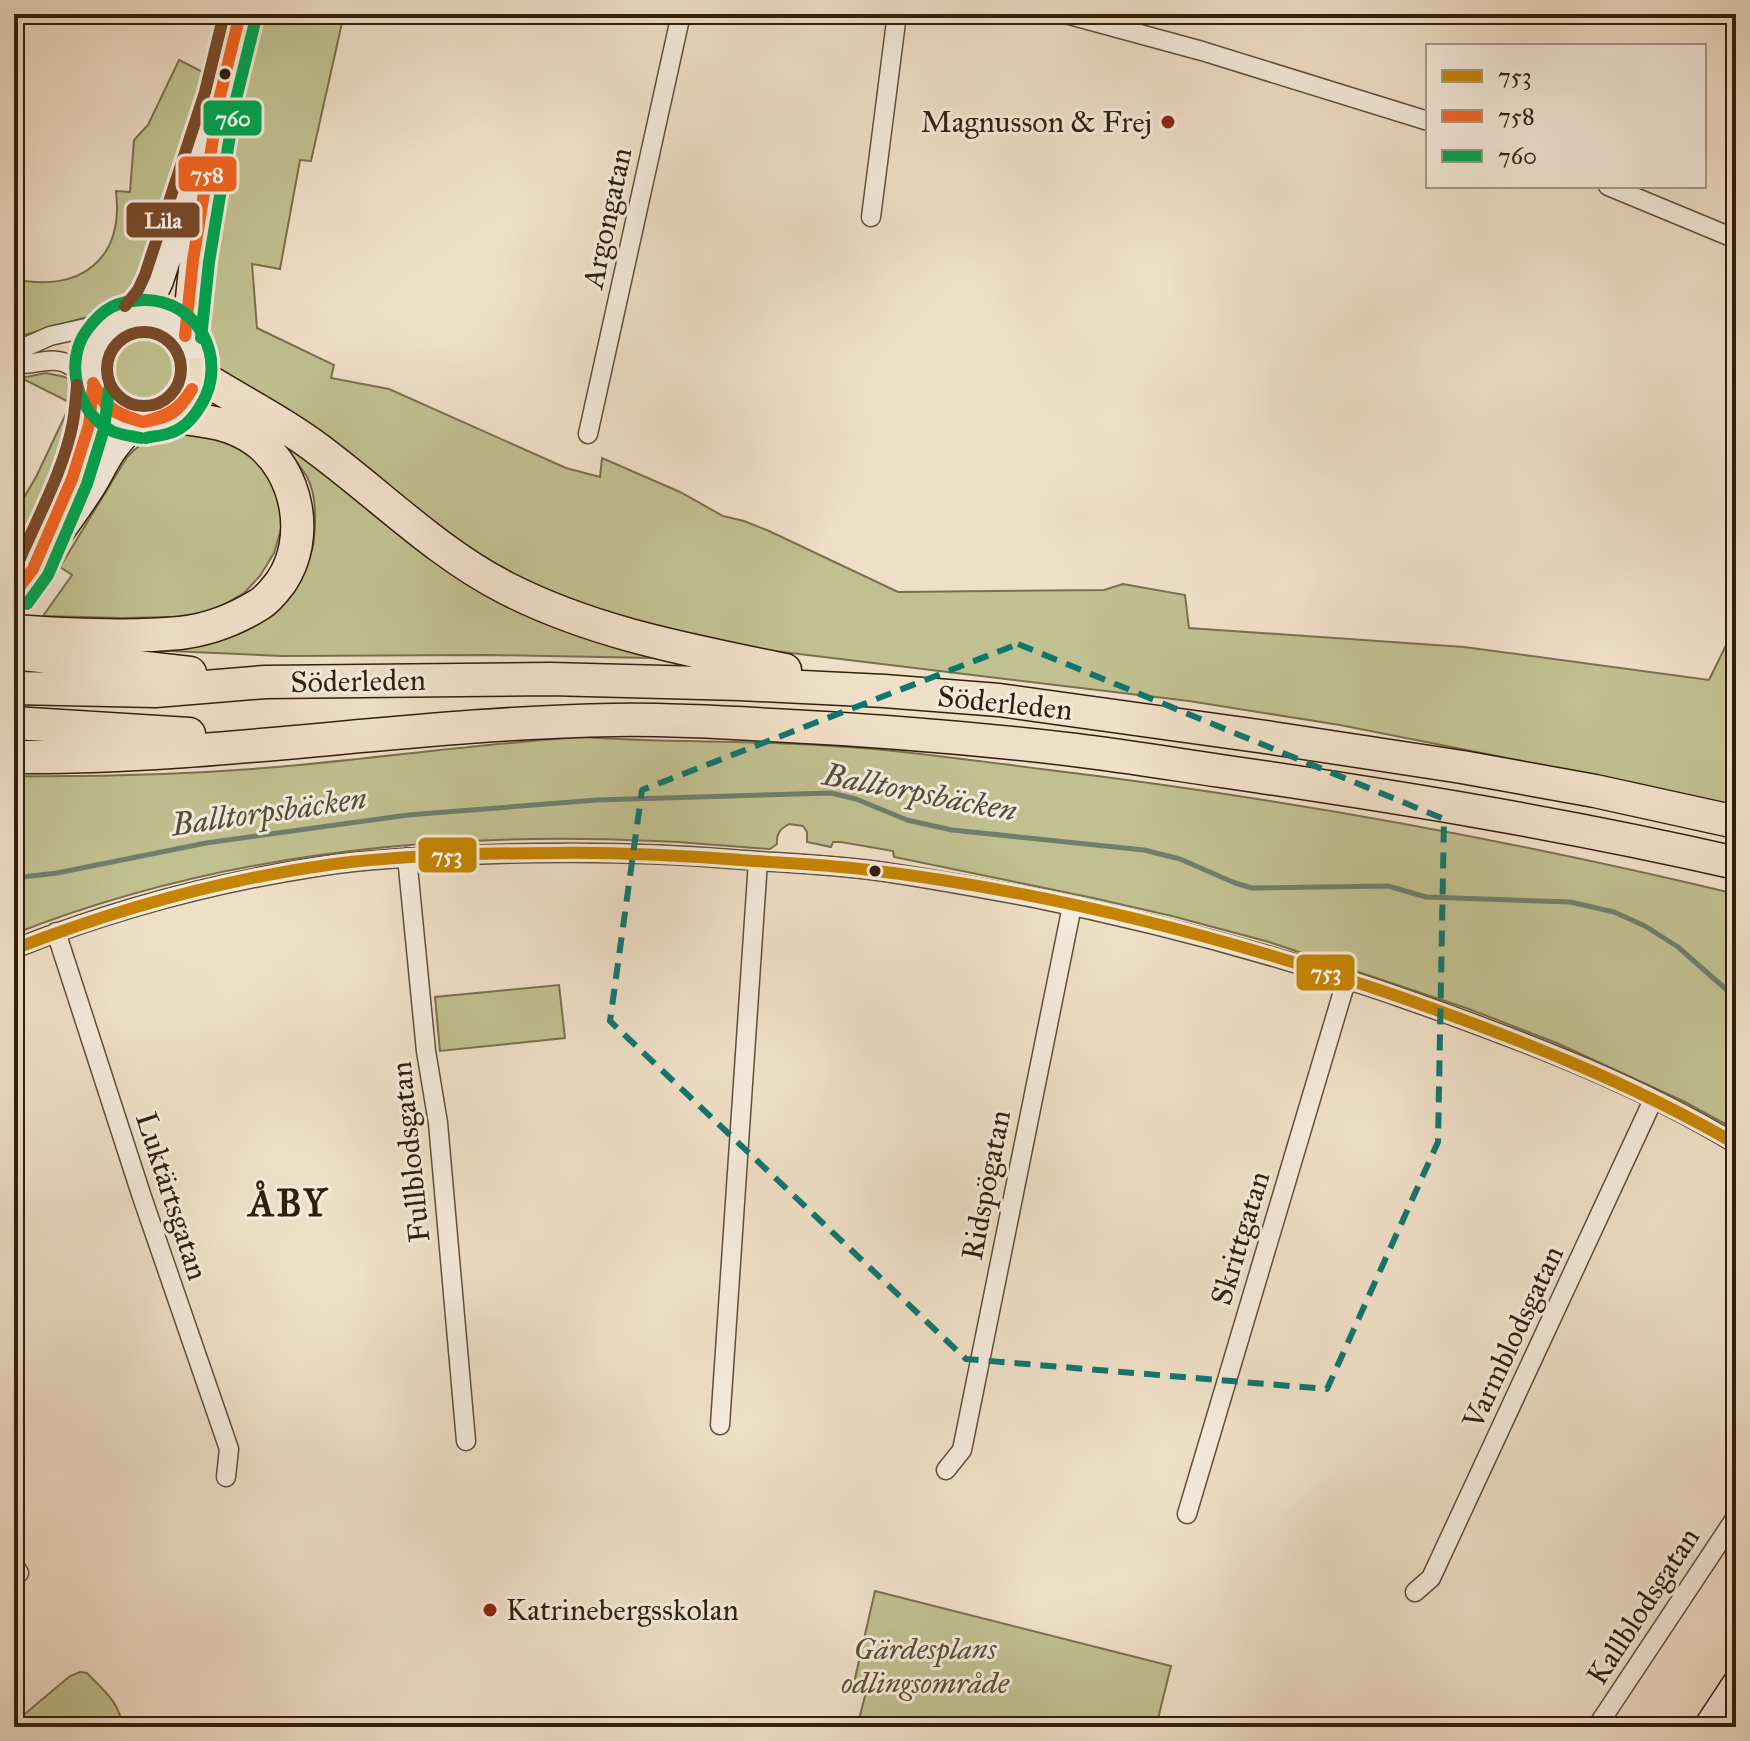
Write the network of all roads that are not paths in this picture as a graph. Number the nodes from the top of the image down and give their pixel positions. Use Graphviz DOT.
graph roads {
  1 [pos="240,14"];
  2 [pos="681,14"];
  3 [pos="897,14"];
  4 [pos="1066,14"];
  5 [pos="220,96"];
  6 [pos="1426,120"];
  7 [pos="1613,188"];
  8 [pos="871,217"];
  9 [pos="1736,239"];
  10 [pos="131,318"];
  11 [pos="185,336"];
  12 [pos="14,352"];
  13 [pos="14,365"];
  14 [pos="197,374"];
  15 [pos="92,384"];
  16 [pos="155,419"];
  17 [pos="588,434"];
  18 [pos="33,569"];
  19 [pos="14,594"];
  20 [pos="14,631"];
  21 [pos="14,653"];
  22 [pos="265,682"];
  23 [pos="14,688"];
  24 [pos="884,691"];
  25 [pos="14,723"];
  26 [pos="304,740"];
  27 [pos="14,757"];
  28 [pos="1736,822"];
  29 [pos="407,857"];
  30 [pos="758,861"];
  31 [pos="1736,863"];
  32 [pos="1072,906"];
  33 [pos="56,932"];
  34 [pos="14,949"];
  35 [pos="1347,978"];
  36 [pos="1653,1100"];
  37 [pos="1736,1144"];
  38 [pos="720,1425"];
  39 [pos="466,1441"];
  40 [pos="946,1470"];
  41 [pos="226,1477"];
  42 [pos="1187,1514"];
  43 [pos="1736,1517"];
  44 [pos="1415,1592"];
  45 [pos="1736,1683"];
  46 [pos="1600,1727"];
  47 [pos="1707,1727"];
  1 -- 5 [label="main road"];
  2 -- 17 [label="street, Argongatan"];
  3 -- 8 [label="street"];
  4 -- 6 [label="street"];
  5 -- 10 [label="main road"];
  5 -- 11 [label="main road"];
  7 -- 9 [label="street"];
  10 -- 11 [label="main road"];
  10 -- 12 [label="street"];
  10 -- 15 [label="main road"];
  11 -- 14 [label="main road"];
  13 -- 15 [label="street"];
  14 -- 16 [label="main road"];
  14 -- 24 [label="highway"];
  15 -- 16 [label="main road"];
  15 -- 18 [label="main road"];
  16 -- 18 [label="main road"];
  16 -- 20 [label="highway"];
  18 -- 19 [label="main road"];
  21 -- 22 [label="highway"];
  22 -- 23 [label="highway"];
  22 -- 24 [label="highway, Söderleden"];
  24 -- 28 [label="highway, Söderleden"];
  25 -- 26 [label="highway"];
  26 -- 27 [label="highway"];
  26 -- 31 [label="highway, Söderleden"];
  29 -- 30 [label="street"];
  29 -- 33 [label="street"];
  29 -- 39 [label="street, Fullblodsgatan"];
  30 -- 32 [label="street"];
  30 -- 38 [label="street"];
  32 -- 35 [label="street"];
  32 -- 40 [label="street, Ridspögatan"];
  33 -- 34 [label="street"];
  33 -- 41 [label="street, Luktärtsgatan"];
  35 -- 36 [label="street"];
  35 -- 42 [label="street, Skrittgatan"];
  36 -- 37 [label="street"];
  36 -- 44 [label="street, Varmblodsgatan"];
  43 -- 46 [label="street, Kallblodsgatan"];
  45 -- 47 [label="main road"];
}
